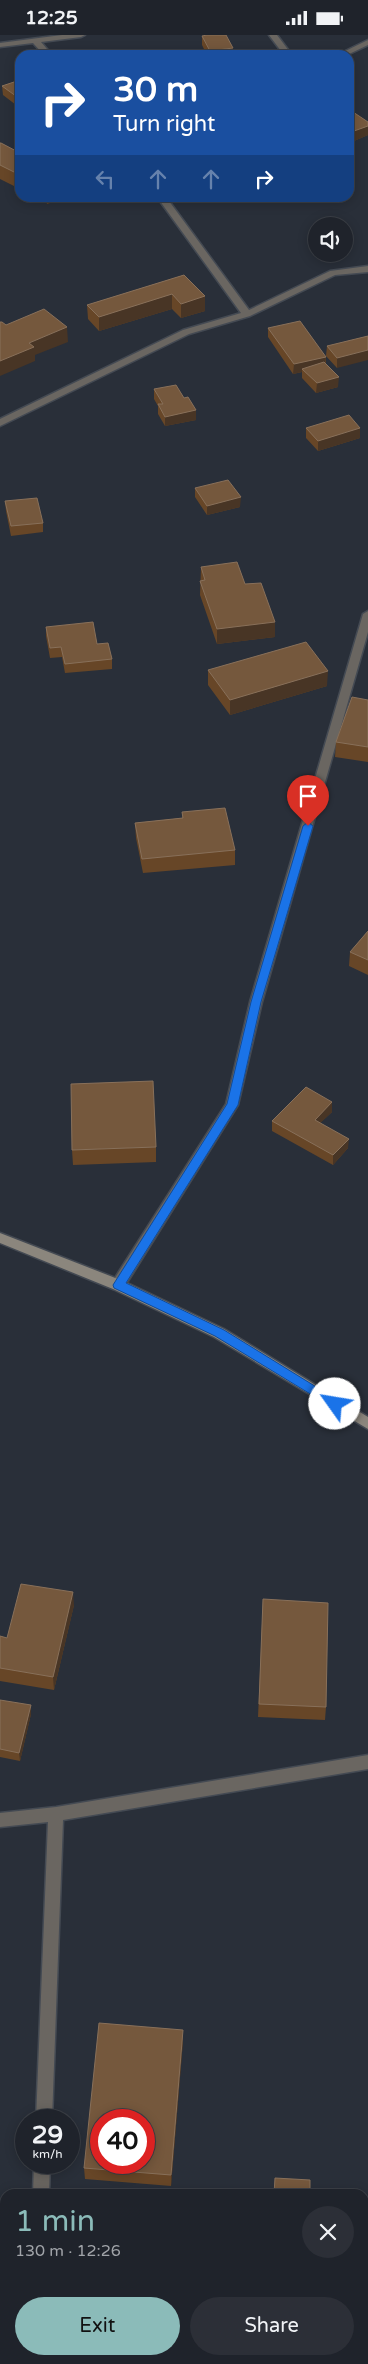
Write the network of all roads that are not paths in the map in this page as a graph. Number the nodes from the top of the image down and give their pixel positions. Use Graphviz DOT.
graph roads {
  1 [pos="81,35"];
  2 [pos="273,35"];
  3 [pos="35,41"];
  4 [pos="368,42"];
  5 [pos="0,45"];
  6 [pos="43,50"];
  7 [pos="284,50"];
  8 [pos="351,50"];
  9 [pos="165,202"];
  10 [pos="368,269"];
  11 [pos="247,314"];
  12 [pos="0,423"];
  13 [pos="368,614"];
  14 [pos="0,1239"];
  15 [pos="118,1285"];
  16 [pos="368,1424"];
  17 [pos="368,1762"];
  18 [pos="56,1814"];
  19 [pos="0,1820"];
  20 [pos="44,2109"];
  21 [pos="42,2174"];
  22 [pos="41,2189"];
  1 -- 3 [label="street"];
  2 -- 7 [label="street"];
  3 -- 5 [label="street"];
  3 -- 6 [label="street"];
  4 -- 8 [label="street"];
  9 -- 11 [label="street"];
  10 -- 11 [label="street"];
  11 -- 12 [label="street"];
  13 -- 15 [label="street"];
  14 -- 15 [label="street"];
  15 -- 16 [label="street"];
  17 -- 18 [label="street"];
  18 -- 19 [label="street"];
  18 -- 20 [label="street"];
  21 -- 22 [label="street"];
}
